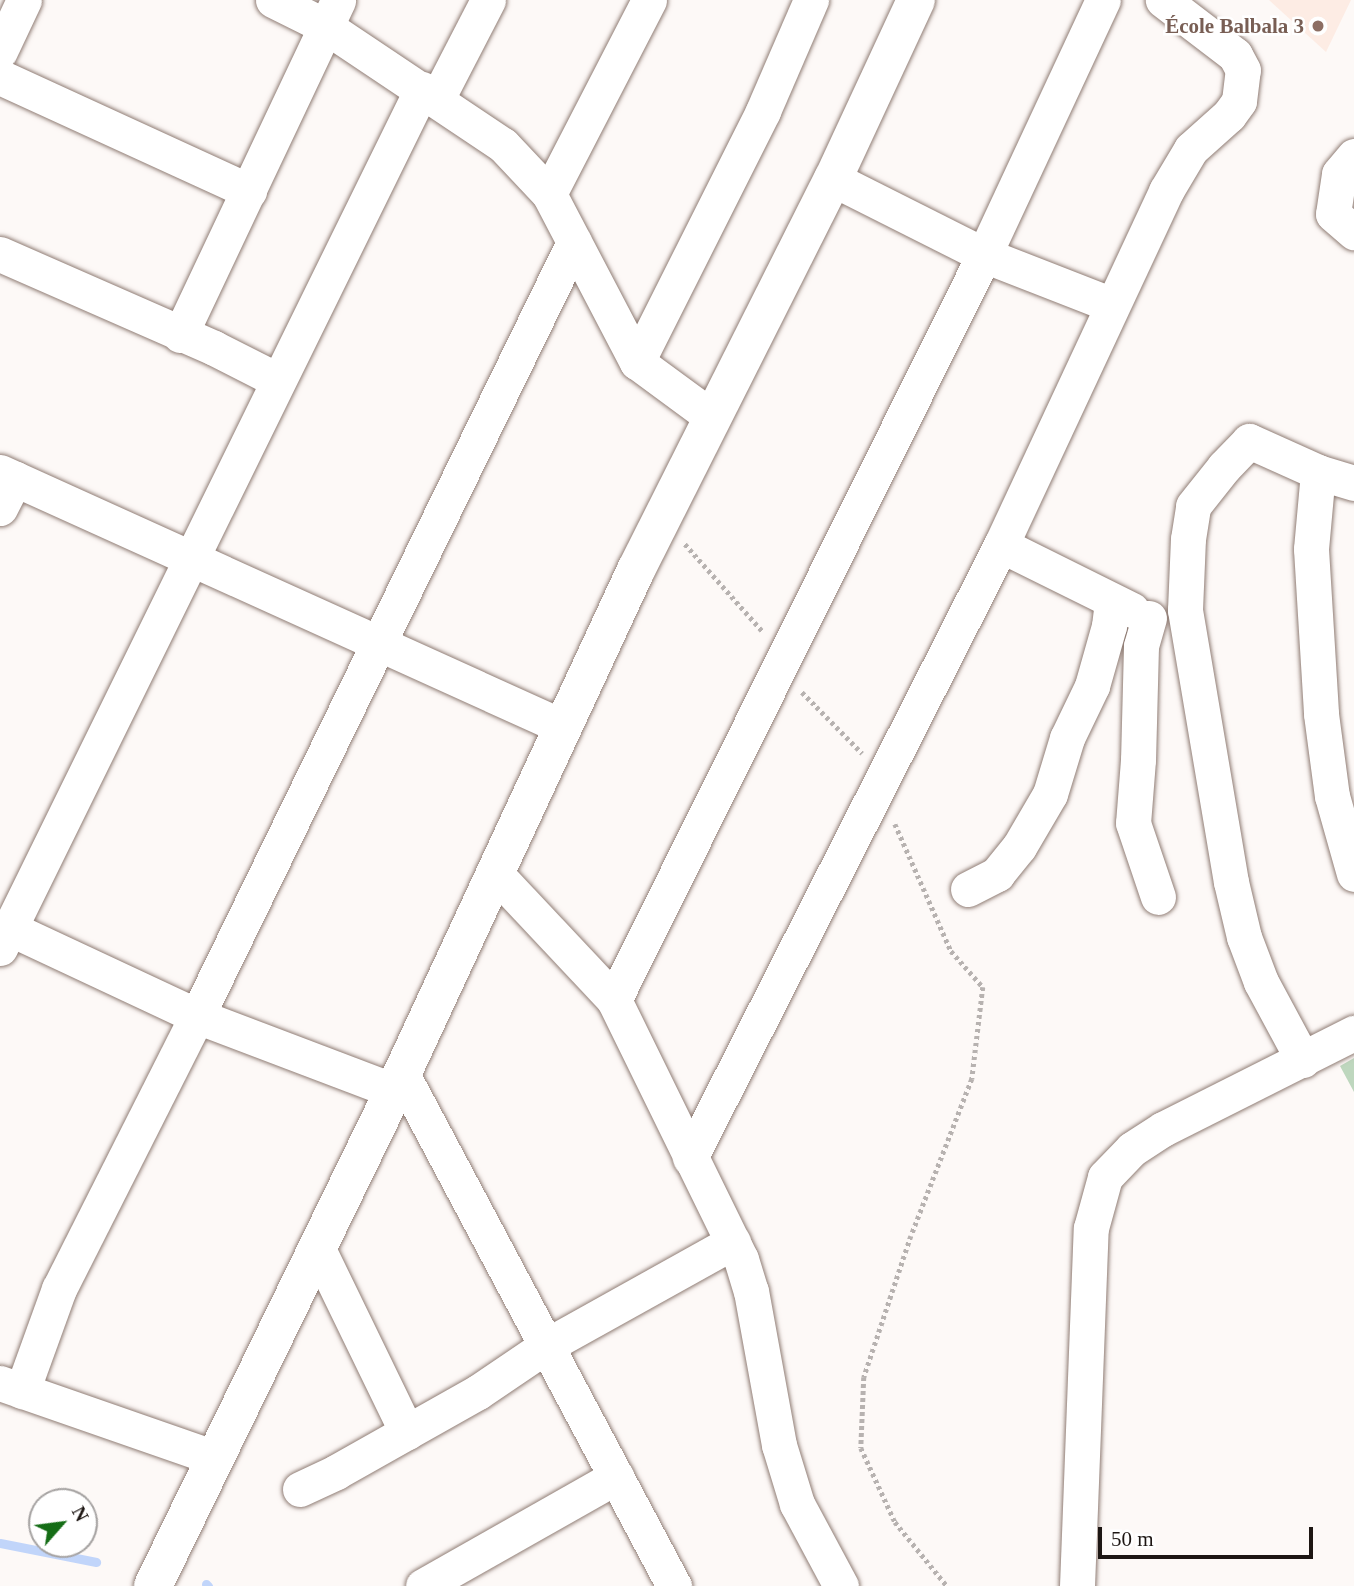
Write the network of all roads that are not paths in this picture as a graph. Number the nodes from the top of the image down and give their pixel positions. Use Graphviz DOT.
graph roads {
  1 [pos="23,0"];
  2 [pos="273,0"];
  3 [pos="488,0"];
  4 [pos="649,0"];
  5 [pos="811,0"];
  6 [pos="916,0"];
  7 [pos="1103,0"];
  8 [pos="1163,0"];
  9 [pos="332,13"];
  10 [pos="0,51"];
  11 [pos="0,77"];
  12 [pos="429,94"];
  13 [pos="1354,156"];
  14 [pos="833,179"];
  15 [pos="249,191"];
  16 [pos="549,194"];
  17 [pos="1354,232"];
  18 [pos="574,242"];
  19 [pos="0,254"];
  20 [pos="984,255"];
  21 [pos="1112,305"];
  22 [pos="180,335"];
  23 [pos="637,362"];
  24 [pos="277,380"];
  25 [pos="712,417"];
  26 [pos="1318,472"];
  27 [pos="1354,483"];
  28 [pos="5,486"];
  29 [pos="1001,545"];
  30 [pos="190,559"];
  31 [pos="1112,602"];
  32 [pos="1185,610"];
  33 [pos="1149,618"];
  34 [pos="377,643"];
  35 [pos="561,726"];
  36 [pos="494,872"];
  37 [pos="1354,874"];
  38 [pos="968,889"];
  39 [pos="1158,897"];
  40 [pos="5,938"];
  41 [pos="614,1000"];
  42 [pos="197,1016"];
  43 [pos="1354,1033"];
  44 [pos="1303,1060"];
  45 [pos="398,1083"];
  46 [pos="690,1158"];
  47 [pos="733,1242"];
  48 [pos="317,1247"];
  49 [pos="547,1346"];
  50 [pos="11,1387"];
  51 [pos="407,1432"];
  52 [pos="213,1457"];
  53 [pos="616,1477"];
  54 [pos="300,1489"];
  55 [pos="153,1586"];
  56 [pos="423,1586"];
  57 [pos="674,1586"];
  58 [pos="841,1586"];
  59 [pos="1077,1586"];
  1 -- 10 [label="street"];
  2 -- 9 [label="street"];
  3 -- 12 [label="street"];
  4 -- 16 [label="street"];
  5 -- 23 [label="street"];
  6 -- 14 [label="street"];
  7 -- 20 [label="street"];
  8 -- 21 [label="street"];
  9 -- 12 [label="street"];
  9 -- 15 [label="street"];
  11 -- 15 [label="street"];
  12 -- 16 [label="street"];
  12 -- 24 [label="street"];
  13 -- 17 [label="street"];
  14 -- 20 [label="street"];
  14 -- 25 [label="street"];
  15 -- 22 [label="street"];
  16 -- 18 [label="street"];
  18 -- 23 [label="street"];
  18 -- 34 [label="street"];
  19 -- 22 [label="street"];
  20 -- 21 [label="street"];
  20 -- 41 [label="street"];
  21 -- 29 [label="street"];
  22 -- 24 [label="street"];
  23 -- 25 [label="street"];
  24 -- 30 [label="street"];
  25 -- 35 [label="street"];
  26 -- 27 [label="street"];
  26 -- 32 [label="street"];
  26 -- 37 [label="street"];
  28 -- 30 [label="street"];
  29 -- 31 [label="street"];
  29 -- 46 [label="street"];
  30 -- 34 [label="street"];
  30 -- 40 [label="street"];
  31 -- 33 [label="street"];
  31 -- 38 [label="street"];
  32 -- 33 [label="street"];
  32 -- 44 [label="street"];
  33 -- 39 [label="street"];
  34 -- 35 [label="street"];
  34 -- 42 [label="street"];
  35 -- 36 [label="street"];
  36 -- 41 [label="street"];
  36 -- 45 [label="street"];
  40 -- 42 [label="street"];
  41 -- 46 [label="street"];
  42 -- 45 [label="street"];
  42 -- 50 [label="street"];
  43 -- 44 [label="street"];
  44 -- 59 [label="street"];
  45 -- 48 [label="street"];
  45 -- 49 [label="street"];
  46 -- 47 [label="street"];
  47 -- 49 [label="street"];
  47 -- 58 [label="street"];
  48 -- 51 [label="street"];
  48 -- 52 [label="street"];
  49 -- 51 [label="street"];
  49 -- 53 [label="street"];
  50 -- 52 [label="street"];
  51 -- 54 [label="street"];
  52 -- 55 [label="street"];
  53 -- 56 [label="street"];
  53 -- 57 [label="street"];
}
